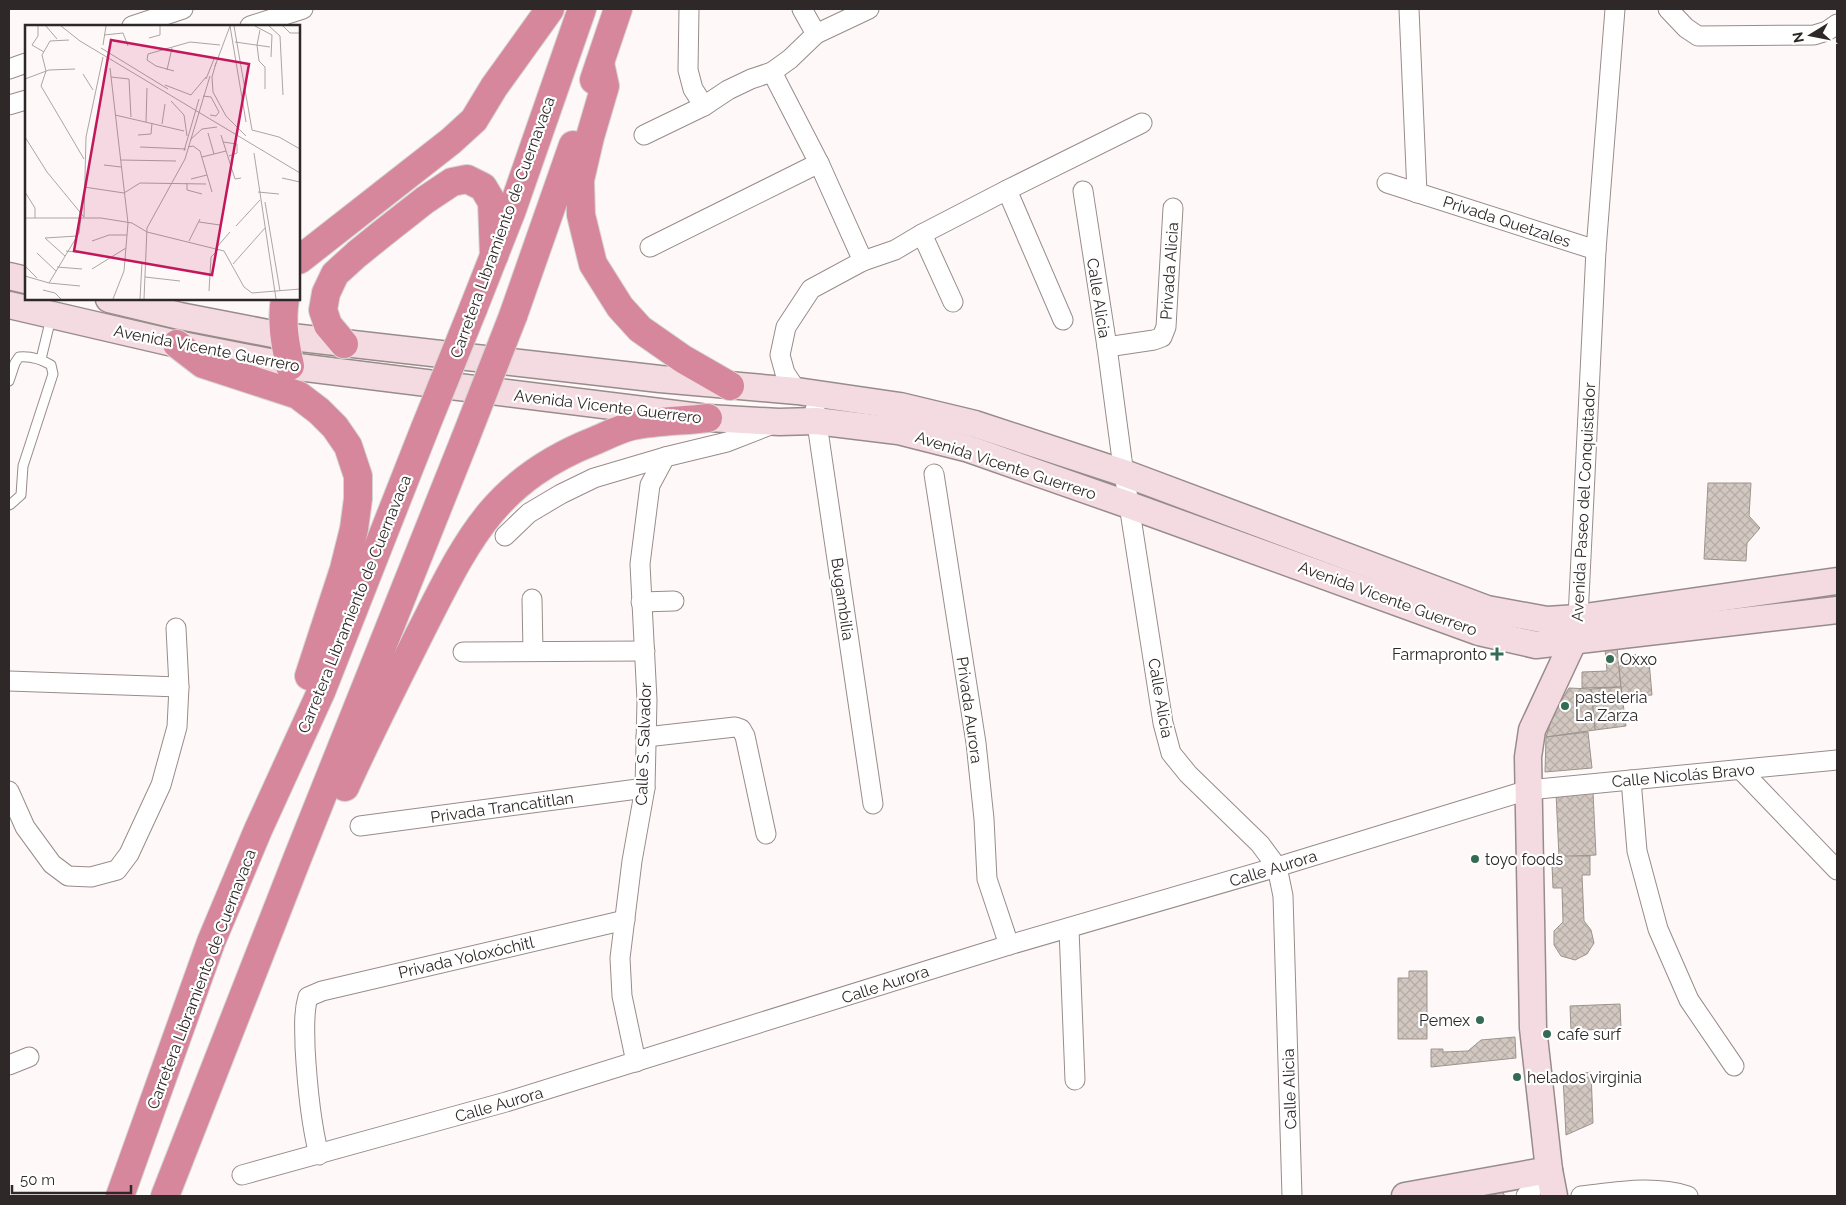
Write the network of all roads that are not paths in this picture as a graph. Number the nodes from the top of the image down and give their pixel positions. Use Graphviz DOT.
graph roads {
  1 [pos="183,9"];
  2 [pos="303,9"];
  3 [pos="550,9"];
  4 [pos="582,9"];
  5 [pos="618,9"];
  6 [pos="689,9"];
  7 [pos="802,9"];
  8 [pos="869,9"];
  9 [pos="1409,9"];
  10 [pos="1614,9"];
  11 [pos="1668,9"];
  12 [pos="1837,24"];
  13 [pos="135,25"];
  14 [pos="253,25"];
  15 [pos="816,34"];
  16 [pos="25,63"];
  17 [pos="600,63"];
  18 [pos="9,69"];
  19 [pos="772,72"];
  20 [pos="704,106"];
  21 [pos="1142,123"];
  22 [pos="644,135"];
  23 [pos="819,163"];
  24 [pos="1387,183"];
  25 [pos="1007,190"];
  26 [pos="1083,191"];
  27 [pos="1417,193"];
  28 [pos="1173,208"];
  29 [pos="922,234"];
  30 [pos="650,248"];
  31 [pos="1596,250"];
  32 [pos="494,256"];
  33 [pos="300,259"];
  34 [pos="863,261"];
  35 [pos="9,276"];
  36 [pos="25,280"];
  37 [pos="113,300"];
  38 [pos="285,300"];
  39 [pos="953,302"];
  40 [pos="9,305"];
  41 [pos="52,315"];
  42 [pos="1063,320"];
  43 [pos="283,336"];
  44 [pos="177,344"];
  45 [pos="344,344"];
  46 [pos="1107,347"];
  47 [pos="41,359"];
  48 [pos="290,366"];
  49 [pos="660,379"];
  50 [pos="9,381"];
  51 [pos="730,386"];
  52 [pos="805,392"];
  53 [pos="655,412"];
  54 [pos="708,418"];
  55 [pos="816,421"];
  56 [pos="779,422"];
  57 [pos="665,457"];
  58 [pos="1124,472"];
  59 [pos="934,474"];
  60 [pos="1130,504"];
  61 [pos="9,505"];
  62 [pos="505,536"];
  63 [pos="1837,581"];
  64 [pos="532,599"];
  65 [pos="674,601"];
  66 [pos="641,602"];
  67 [pos="1837,610"];
  68 [pos="176,628"];
  69 [pos="1575,630"];
  70 [pos="533,651"];
  71 [pos="644,651"];
  72 [pos="463,652"];
  73 [pos="9,680"];
  74 [pos="179,687"];
  75 [pos="646,737"];
  76 [pos="1837,760"];
  77 [pos="1741,770"];
  78 [pos="1631,780"];
  79 [pos="644,788"];
  80 [pos="1528,790"];
  81 [pos="9,791"];
  82 [pos="873,804"];
  83 [pos="360,826"];
  84 [pos="258,830"];
  85 [pos="766,834"];
  86 [pos="1277,867"];
  87 [pos="1837,870"];
  88 [pos="625,920"];
  89 [pos="1069,929"];
  90 [pos="269,932"];
  91 [pos="1009,945"];
  92 [pos="29,1057"];
  93 [pos="636,1062"];
  94 [pos="9,1065"];
  95 [pos="1734,1066"];
  96 [pos="1075,1080"];
  97 [pos="319,1155"];
  98 [pos="1548,1170"];
  99 [pos="242,1175"];
  100 [pos="120,1196"];
  101 [pos="165,1196"];
  102 [pos="1292,1196"];
  103 [pos="1405,1196"];
  104 [pos="1526,1196"];
  105 [pos="1554,1196"];
  106 [pos="1581,1196"];
  107 [pos="1688,1196"];
  1 -- 13 [label="street"];
  2 -- 14 [label="street"];
  3 -- 33 [label="highway"];
  4 -- 32 [label="highway, Carretera Libramiento de Cuernavaca"];
  5 -- 17 [label="highway"];
  6 -- 20 [label="street"];
  7 -- 15 [label="street"];
  8 -- 15 [label="street"];
  9 -- 27 [label="street"];
  10 -- 31 [label="street, Avenida Paseo del Conquistador"];
  11 -- 12 [label="street"];
  15 -- 19 [label="street"];
  16 -- 18 [label="street"];
  17 -- 51 [label="highway"];
  17 -- 90 [label="highway, bridge"];
  19 -- 20 [label="street"];
  19 -- 23 [label="street"];
  20 -- 22 [label="street"];
  21 -- 25 [label="street"];
  23 -- 30 [label="street"];
  23 -- 34 [label="street"];
  24 -- 27 [label="street, Privada Quetzales"];
  25 -- 29 [label="street"];
  25 -- 42 [label="street"];
  26 -- 46 [label="street, Calle Alicia"];
  27 -- 31 [label="street, Privada Quetzales"];
  28 -- 46 [label="street, Privada Alicia"];
  29 -- 34 [label="street"];
  29 -- 39 [label="street"];
  31 -- 69 [label="street, Avenida Paseo del Conquistador"];
  32 -- 45 [label="highway"];
  32 -- 84 [label="highway, Carretera Libramiento de Cuernavaca, bridge"];
  34 -- 52 [label="street"];
  35 -- 36 [label="main road"];
  37 -- 43 [label="main road, Avenida Vicente Guerrero"];
  38 -- 43 [label="highway"];
  40 -- 41 [label="main road, Avenida Vicente Guerrero"];
  41 -- 44 [label="main road, Avenida Vicente Guerrero"];
  41 -- 47 [label="lane"];
  43 -- 45 [label="main road, Avenida Vicente Guerrero"];
  43 -- 48 [label="highway"];
  44 -- 48 [label="main road, Avenida Vicente Guerrero"];
  44 -- 84 [label="highway"];
  45 -- 49 [label="main road, Avenida Vicente Guerrero"];
  46 -- 58 [label="street, Calle Alicia"];
  47 -- 50 [label="lane"];
  47 -- 61 [label="lane"];
  48 -- 53 [label="main road, Avenida Vicente Guerrero"];
  49 -- 51 [label="main road, Avenida Vicente Guerrero"];
  49 -- 53 [label="main road"];
  51 -- 52 [label="main road, Avenida Vicente Guerrero"];
  52 -- 55 [label="street, Bugambilia"];
  52 -- 58 [label="main road, Avenida Vicente Guerrero"];
  53 -- 54 [label="main road, Avenida Vicente Guerrero"];
  54 -- 56 [label="main road, Avenida Vicente Guerrero"];
  54 -- 90 [label="highway"];
  55 -- 56 [label="main road, Avenida Vicente Guerrero"];
  55 -- 60 [label="main road, Avenida Vicente Guerrero"];
  55 -- 82 [label="street, Bugambilia"];
  56 -- 57 [label="street"];
  57 -- 62 [label="street"];
  57 -- 66 [label="street, Calle S. Salvador"];
  58 -- 60 [label="street, Calle Alicia"];
  58 -- 69 [label="main road, Avenida Vicente Guerrero"];
  59 -- 91 [label="street, Privada Aurora"];
  60 -- 69 [label="main road, Avenida Vicente Guerrero"];
  60 -- 86 [label="street, Calle Alicia"];
  63 -- 69 [label="main road, Avenida Vicente Guerrero"];
  64 -- 70 [label="street"];
  65 -- 66 [label="street"];
  66 -- 71 [label="street, Calle S. Salvador"];
  67 -- 69 [label="main road, Avenida Vicente Guerrero"];
  68 -- 74 [label="street"];
  69 -- 80 [label="main road, Avenida Paseo del Conquistador"];
  70 -- 71 [label="street"];
  70 -- 72 [label="street"];
  71 -- 75 [label="street, Calle S. Salvador"];
  73 -- 74 [label="street"];
  74 -- 81 [label="street"];
  75 -- 79 [label="street, Calle S. Salvador"];
  75 -- 85 [label="street"];
  76 -- 77 [label="street, Calle Nicolás Bravo"];
  77 -- 78 [label="street, Calle Nicolás Bravo"];
  77 -- 87 [label="street"];
  78 -- 80 [label="street, Calle Nicolás Bravo"];
  78 -- 95 [label="street"];
  79 -- 83 [label="street, Privada Trancatitlan"];
  79 -- 88 [label="street, Calle S. Salvador"];
  80 -- 86 [label="street, Calle Aurora"];
  80 -- 98 [label="main road, Avenida Paseo del Conquistador"];
  84 -- 100 [label="highway, Carretera Libramiento de Cuernavaca"];
  86 -- 89 [label="street, Calle Aurora"];
  86 -- 102 [label="street, Calle Alicia"];
  88 -- 93 [label="street, Calle S. Salvador"];
  88 -- 97 [label="street, Privada Yoloxóchitl"];
  89 -- 91 [label="street, Calle Aurora"];
  89 -- 96 [label="street"];
  90 -- 101 [label="highway"];
  91 -- 93 [label="street, Calle Aurora"];
  92 -- 94 [label="street"];
  93 -- 97 [label="street, Calle Aurora"];
  97 -- 99 [label="street, Calle Aurora"];
  98 -- 103 [label="main road"];
  98 -- 104 [label="street"];
  98 -- 105 [label="main road, Avenida Paseo del Conquistador"];
  106 -- 107 [label="street"];
}
